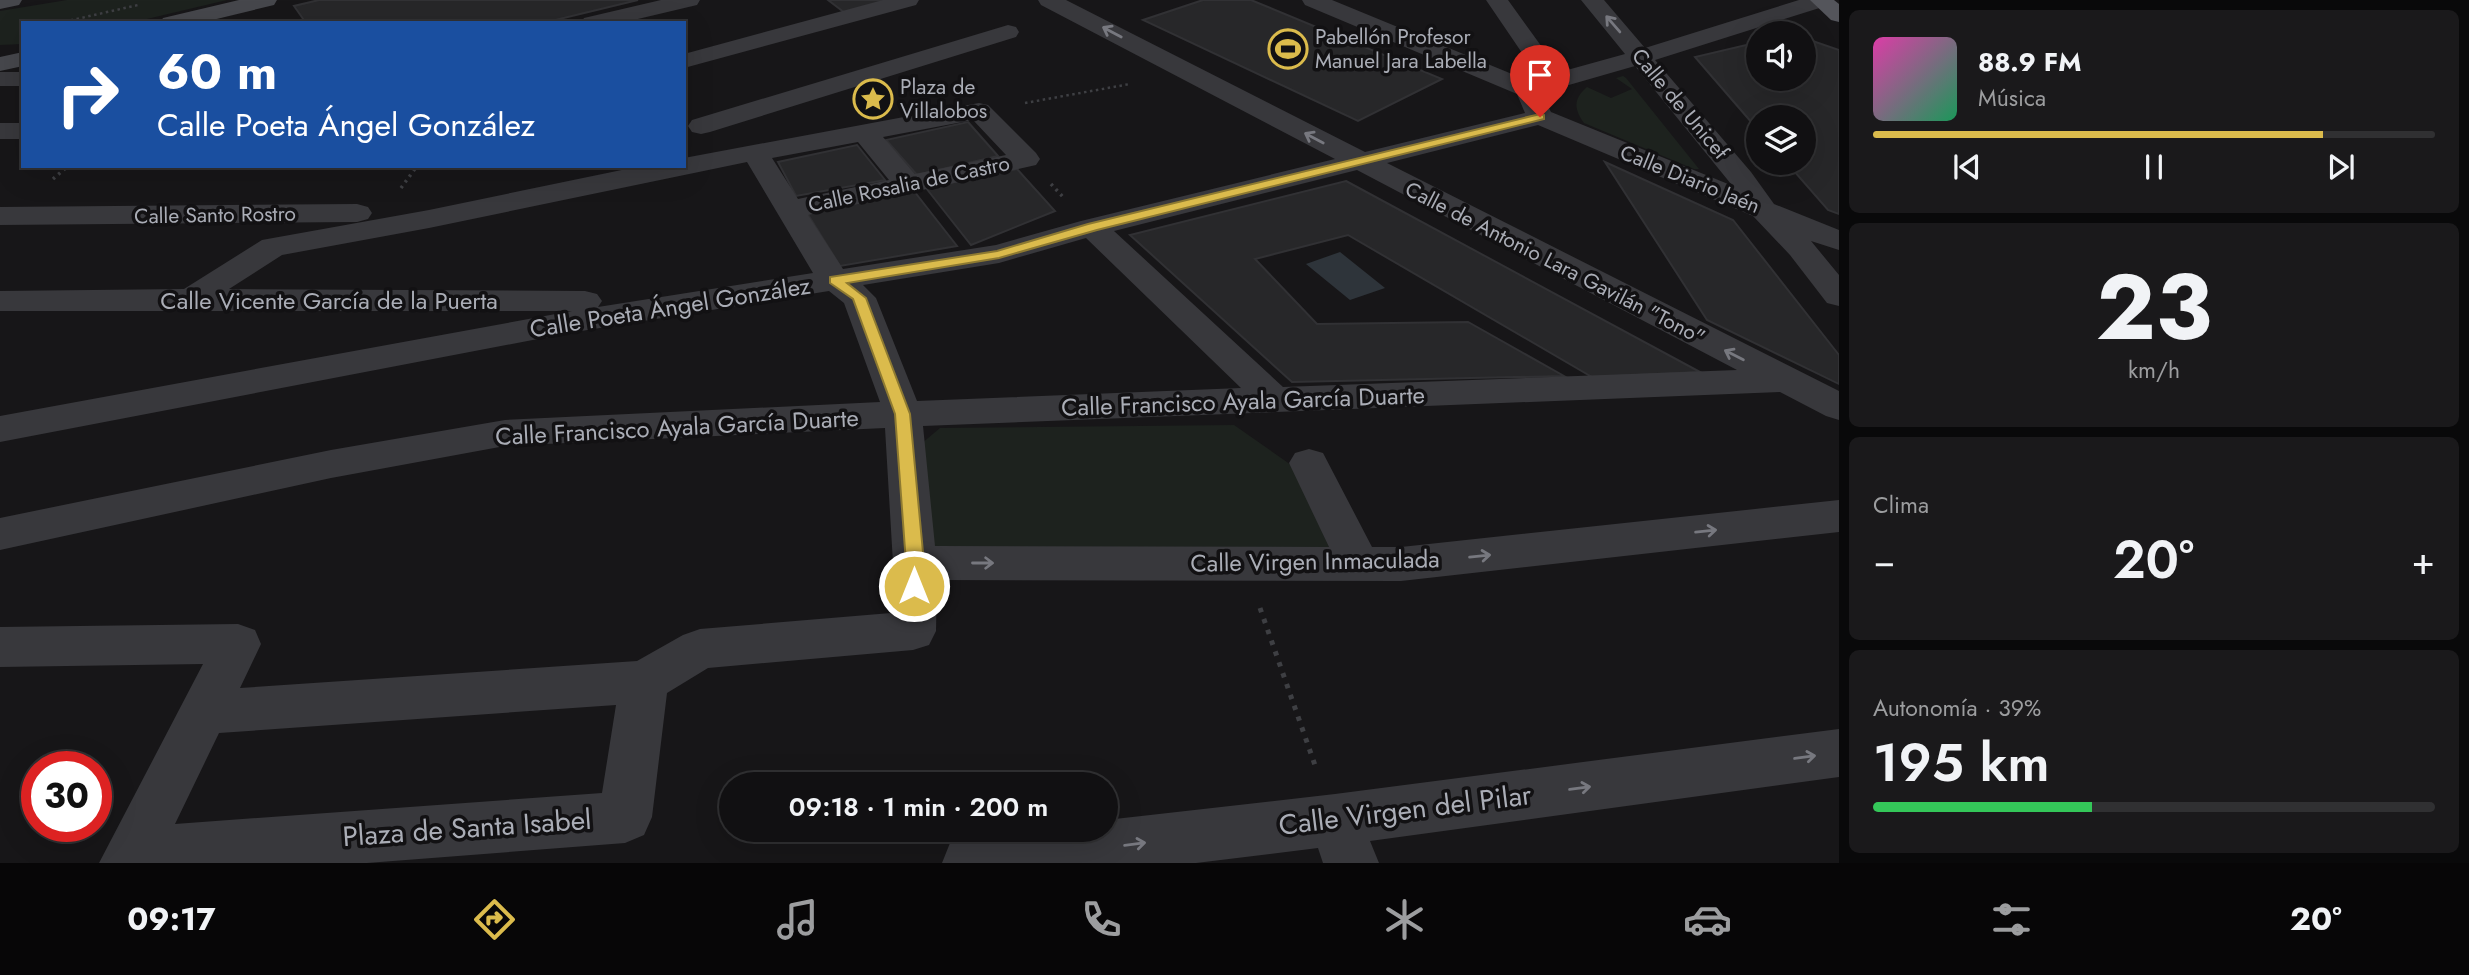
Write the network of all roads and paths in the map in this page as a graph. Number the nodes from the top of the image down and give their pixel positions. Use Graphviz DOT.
graph roads {
  1 [pos="11,0"];
  2 [pos="266,0"];
  3 [pos="690,0"];
  4 [pos="908,0"];
  5 [pos="1049,0"];
  6 [pos="1313,0"];
  7 [pos="1497,0"];
  8 [pos="1592,0"];
  9 [pos="1821,0"];
  10 [pos="0,2"];
  11 [pos="148,3"];
  12 [pos="1839,15"];
  13 [pos="68,21"];
  14 [pos="179,21"];
  15 [pos="601,21"];
  16 [pos="1008,32"];
  17 [pos="1641,57"];
  18 [pos="21,59"];
  19 [pos="686,60"];
  20 [pos="0,64"];
  21 [pos="1189,73"];
  22 [pos="0,79"];
  23 [pos="21,79"];
  24 [pos="1554,82"];
  25 [pos="1534,103"];
  26 [pos="979,111"];
  27 [pos="692,126"];
  28 [pos="0,131"];
  29 [pos="21,131"];
  30 [pos="863,131"];
  31 [pos="746,153"];
  32 [pos="1026,159"];
  33 [pos="1359,162"];
  34 [pos="686,166"];
  35 [pos="674,168"];
  36 [pos="908,184"];
  37 [pos="792,209"];
  38 [pos="1764,210"];
  39 [pos="0,216"];
  40 [pos="429,219"];
  41 [pos="1093,227"];
  42 [pos="1839,241"];
  43 [pos="835,280"];
  44 [pos="1839,296"];
  45 [pos="191,299"];
  46 [pos="699,301"];
  47 [pos="0,302"];
  48 [pos="1783,380"];
  49 [pos="1275,400"];
  50 [pos="1839,407"];
  51 [pos="903,414"];
  52 [pos="0,429"];
  53 [pos="1309,463"];
  54 [pos="1839,516"];
  55 [pos="0,534"];
  56 [pos="915,563"];
  57 [pos="1244,564"];
  58 [pos="1360,565"];
  59 [pos="0,647"];
  60 [pos="644,682"];
  61 [pos="204,712"];
  62 [pos="1839,753"];
  63 [pos="1343,842"];
  64 [pos="130,858"];
  65 [pos="970,863"];
  1 -- 10 [label="street"];
  2 -- 14 [label="street"];
  3 -- 15 [label="street"];
  4 -- 19 [label="street"];
  21 -- 5 [label="street, Calle de Antonio Lara Gavilán \"Tono\", one-way"];
  6 -- 25 [label="street, Calle Diario Jaén"];
  7 -- 24 [label="street"];
  17 -- 8 [label="street, Calle de Unicef, one-way"];
  9 -- 12 [label="main road"];
  9 -- 17 [label="street, Calle Poeta Ángel González"];
  11 -- 13 [label="path"];
  16 -- 27 [label="street"];
  17 -- 24 [label="street, Calle Poeta Ángel González"];
  17 -- 38 [label="street, Calle de Unicef"];
  18 -- 20 [label="street"];
  21 -- 26 [label="path"];
  33 -- 21 [label="street, Calle de Antonio Lara Gavilán \"Tono\", one-way"];
  22 -- 23 [label="street"];
  24 -- 25 [label="street, Calle Poeta Ángel González"];
  25 -- 33 [label="street, Calle Poeta Ángel González"];
  25 -- 38 [label="street, Calle Diario Jaén"];
  26 -- 30 [label="street, Calle Santo Rostro"];
  26 -- 32 [label="street"];
  27 -- 31 [label="street"];
  28 -- 29 [label="street"];
  30 -- 31 [label="street, Calle Santo Rostro"];
  30 -- 36 [label="street"];
  31 -- 34 [label="street, Calle Santo Rostro"];
  31 -- 37 [label="street"];
  32 -- 36 [label="street, Calle Rosalia de Castro"];
  32 -- 41 [label="path"];
  33 -- 41 [label="street, Calle Poeta Ángel González"];
  48 -- 33 [label="street, Calle de Antonio Lara Gavilán \"Tono\", one-way"];
  35 -- 40 [label="street, Calle Santo Rostro"];
  36 -- 37 [label="street, Calle Rosalia de Castro"];
  37 -- 43 [label="street"];
  38 -- 42 [label="street, Calle Diario Jaén"];
  38 -- 44 [label="street"];
  39 -- 40 [label="street, Calle Santo Rostro"];
  40 -- 45 [label="street, Calle Santo Rostro"];
  41 -- 43 [label="street, Calle Poeta Ángel González"];
  41 -- 49 [label="street"];
  43 -- 46 [label="street, Calle Poeta Ángel González"];
  43 -- 51 [label="street"];
  45 -- 46 [label="street, Calle Vicente García de la Puerta"];
  45 -- 47 [label="street, Calle Vicente García de la Puerta"];
  46 -- 52 [label="street, Calle Poeta Ángel González"];
  48 -- 49 [label="street, Calle Francisco Ayala García Duarte"];
  48 -- 50 [label="street, Calle de Antonio Lara Gavilán \"Tono\""];
  49 -- 51 [label="street, Calle Francisco Ayala García Duarte"];
  51 -- 55 [label="street, Calle Francisco Ayala García Duarte"];
  51 -- 56 [label="street"];
  53 -- 58 [label="street"];
  58 -- 54 [label="street, Calle Virgen Inmaculada, one-way"];
  56 -- 57 [label="street, Calle Virgen Inmaculada, one-way"];
  56 -- 60 [label="street"];
  57 -- 58 [label="street, Calle Virgen Inmaculada"];
  57 -- 63 [label="path"];
  59 -- 61 [label="street, Plaza de Santa Isabel"];
  60 -- 61 [label="street"];
  60 -- 64 [label="street, Plaza de Santa Isabel"];
  61 -- 64 [label="street, Plaza de Santa Isabel"];
  63 -- 62 [label="street, Calle Virgen del Pilar, one-way"];
  65 -- 63 [label="street, Calle Virgen del Pilar, one-way"];
}
